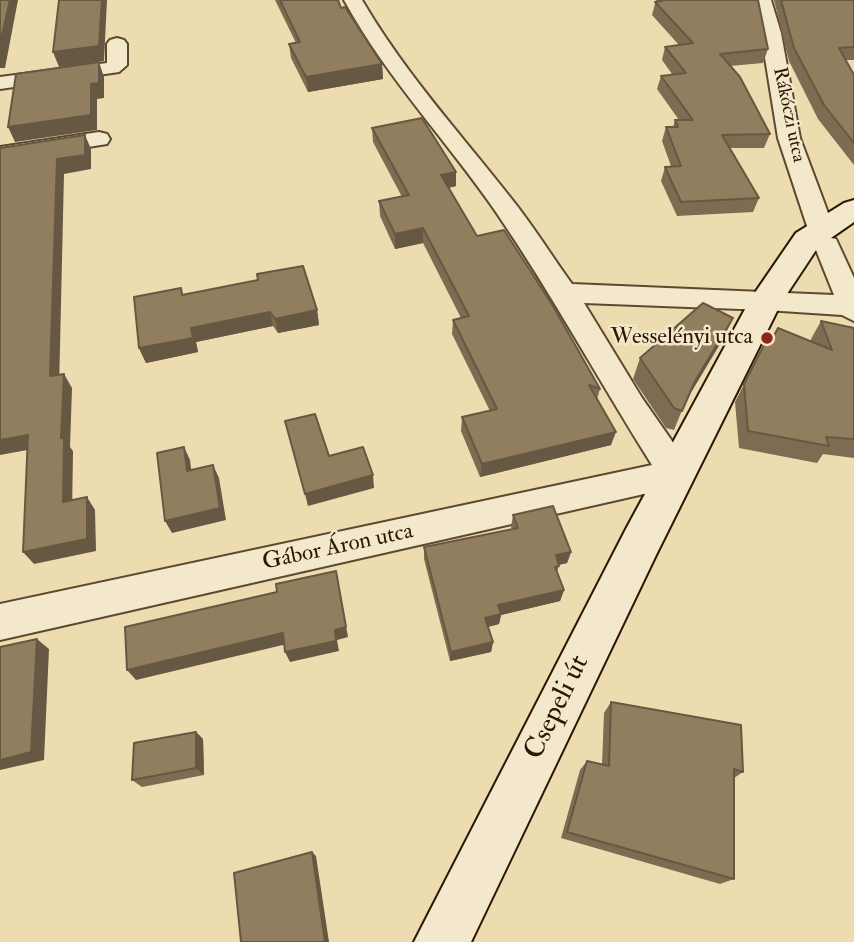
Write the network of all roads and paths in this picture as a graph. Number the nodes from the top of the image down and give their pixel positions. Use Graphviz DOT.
graph roads {
  1 [pos="354,0"];
  2 [pos="762,0"];
  3 [pos="117,44"];
  4 [pos="0,83"];
  5 [pos="99,139"];
  6 [pos="0,154"];
  7 [pos="854,209"];
  8 [pos="824,237"];
  9 [pos="564,293"];
  10 [pos="766,300"];
  11 [pos="853,308"];
  12 [pos="676,474"];
  13 [pos="0,622"];
  14 [pos="442,942"];
  1 -- 9 [label="street"];
  2 -- 8 [label="street, Rákóczi utca"];
  3 -- 4 [label="street"];
  5 -- 6 [label="street"];
  7 -- 8 [label="street, Csepeli út"];
  8 -- 10 [label="street, Csepeli út"];
  8 -- 11 [label="street, Rákóczi utca"];
  9 -- 10 [label="street"];
  9 -- 12 [label="street"];
  10 -- 11 [label="street"];
  10 -- 12 [label="street, Csepeli út"];
  12 -- 13 [label="street, Gábor Áron utca"];
  12 -- 14 [label="street, Csepeli út"];
}
